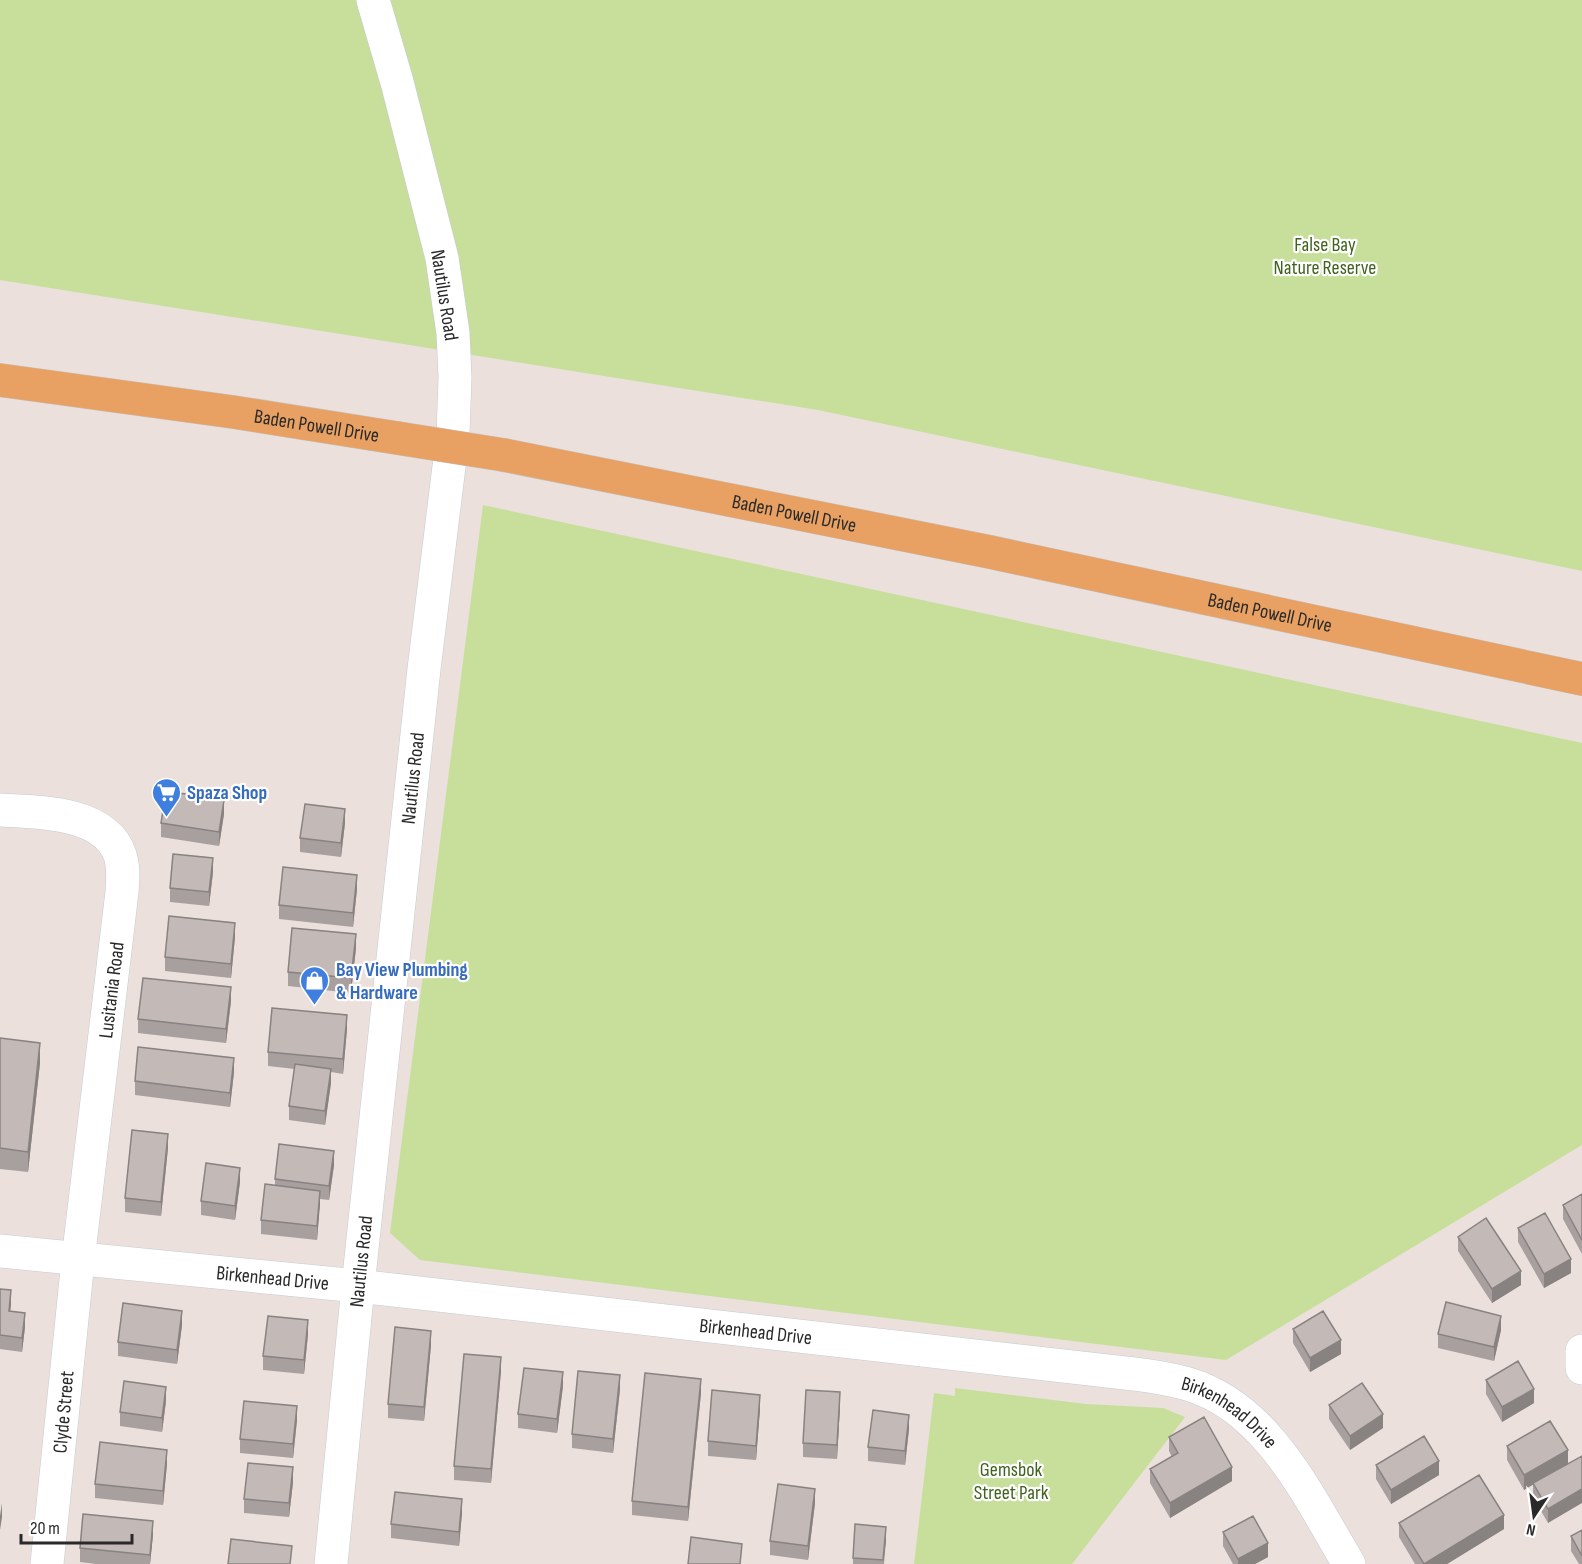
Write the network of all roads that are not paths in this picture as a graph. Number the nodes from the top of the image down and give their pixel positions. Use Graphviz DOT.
graph roads {
  1 [pos="373,0"];
  2 [pos="0,380"];
  3 [pos="1582,679"];
  4 [pos="0,810"];
  5 [pos="0,1251"];
  6 [pos="78,1260"];
  7 [pos="358,1286"];
  8 [pos="1582,1351"];
  9 [pos="1582,1368"];
  10 [pos="48,1564"];
  11 [pos="331,1564"];
  12 [pos="1349,1564"];
  1 -- 7 [label="street, Nautilus Road"];
  2 -- 3 [label="main road, Baden Powell Drive, bridge"];
  4 -- 6 [label="street, Lusitania Road"];
  5 -- 6 [label="street, Birkenhead Drive"];
  6 -- 7 [label="street, Birkenhead Drive"];
  6 -- 10 [label="street, Clyde Street"];
  7 -- 11 [label="street, Nautilus Road"];
  7 -- 12 [label="street, Birkenhead Drive"];
  8 -- 9 [label="street"];
}
